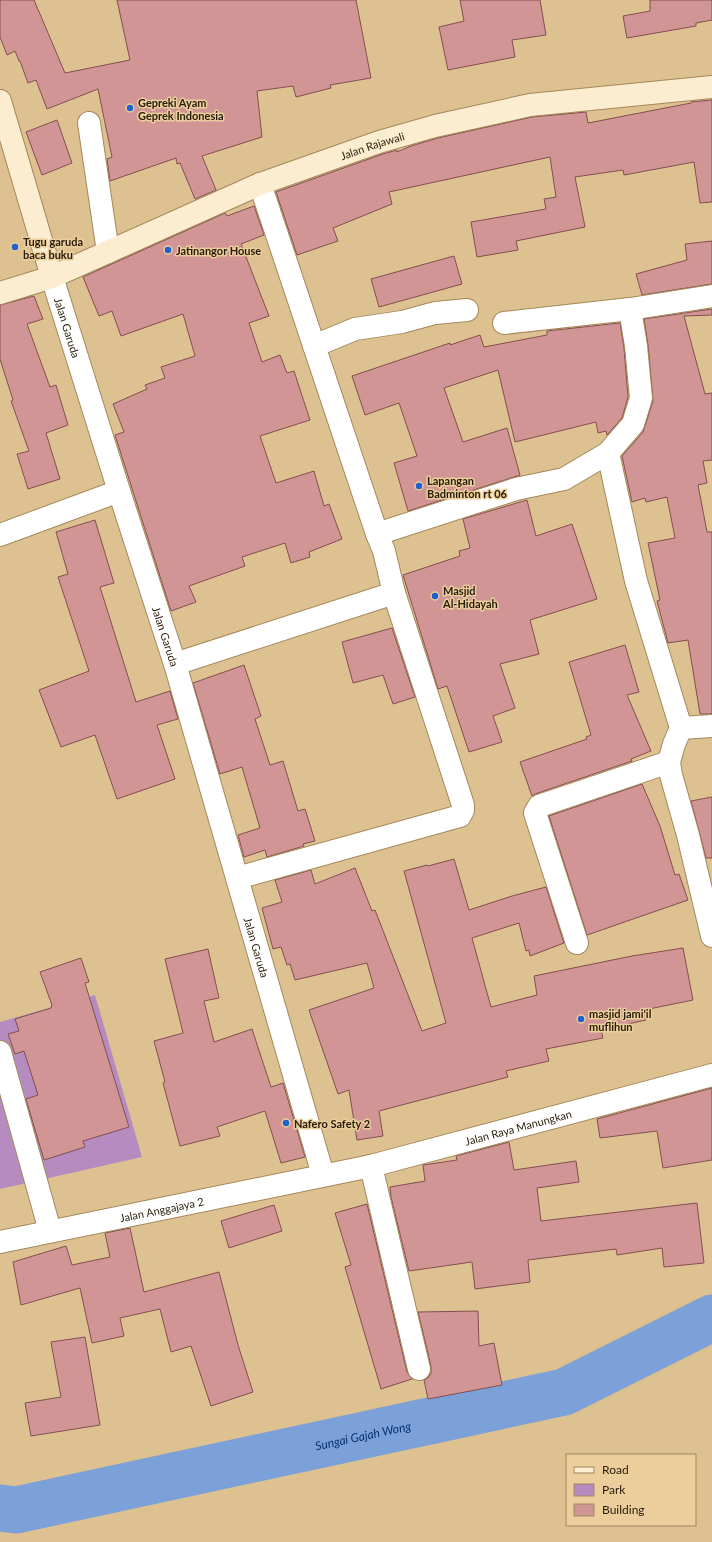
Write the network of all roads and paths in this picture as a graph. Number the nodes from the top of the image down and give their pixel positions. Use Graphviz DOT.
graph roads {
  1 [pos="712,86"];
  2 [pos="0,101"];
  3 [pos="89,123"];
  4 [pos="260,184"];
  5 [pos="108,252"];
  6 [pos="52,277"];
  7 [pos="0,293"];
  8 [pos="712,296"];
  9 [pos="630,309"];
  10 [pos="467,310"];
  11 [pos="504,323"];
  12 [pos="314,346"];
  13 [pos="608,453"];
  14 [pos="119,491"];
  15 [pos="377,534"];
  16 [pos="0,535"];
  17 [pos="394,593"];
  18 [pos="175,664"];
  19 [pos="712,726"];
  20 [pos="681,728"];
  21 [pos="669,762"];
  22 [pos="237,878"];
  23 [pos="712,936"];
  24 [pos="577,943"];
  25 [pos="0,1052"];
  26 [pos="712,1075"];
  27 [pos="371,1166"];
  28 [pos="323,1175"];
  29 [pos="50,1231"];
  30 [pos="0,1242"];
  31 [pos="419,1369"];
  1 -- 4 [label="main road, Jalan Rajawali"];
  2 -- 6 [label="main road, Jalan Garuda"];
  3 -- 5 [label="street"];
  4 -- 5 [label="main road, Jalan Rajawali"];
  4 -- 12 [label="street"];
  5 -- 6 [label="main road, Jalan Rajawali"];
  6 -- 7 [label="main road, Jalan Rajawali"];
  6 -- 14 [label="street, Jalan Garuda"];
  8 -- 9 [label="street"];
  9 -- 11 [label="street"];
  9 -- 13 [label="street"];
  10 -- 12 [label="street"];
  12 -- 15 [label="street"];
  13 -- 15 [label="street"];
  13 -- 20 [label="street"];
  14 -- 16 [label="street"];
  14 -- 18 [label="street, Jalan Garuda"];
  15 -- 17 [label="street"];
  17 -- 18 [label="street"];
  17 -- 22 [label="street"];
  18 -- 22 [label="street, Jalan Garuda"];
  19 -- 20 [label="street"];
  20 -- 21 [label="street"];
  21 -- 23 [label="street"];
  21 -- 24 [label="street"];
  22 -- 28 [label="street, Jalan Garuda"];
  25 -- 29 [label="street"];
  26 -- 27 [label="street, Jalan Raya Manungkan"];
  27 -- 28 [label="street, Jalan Raya Manungkan"];
  27 -- 31 [label="street"];
  28 -- 29 [label="street, Jalan Anggajaya 2"];
  29 -- 30 [label="street, Jalan Anggajaya 2"];
}
